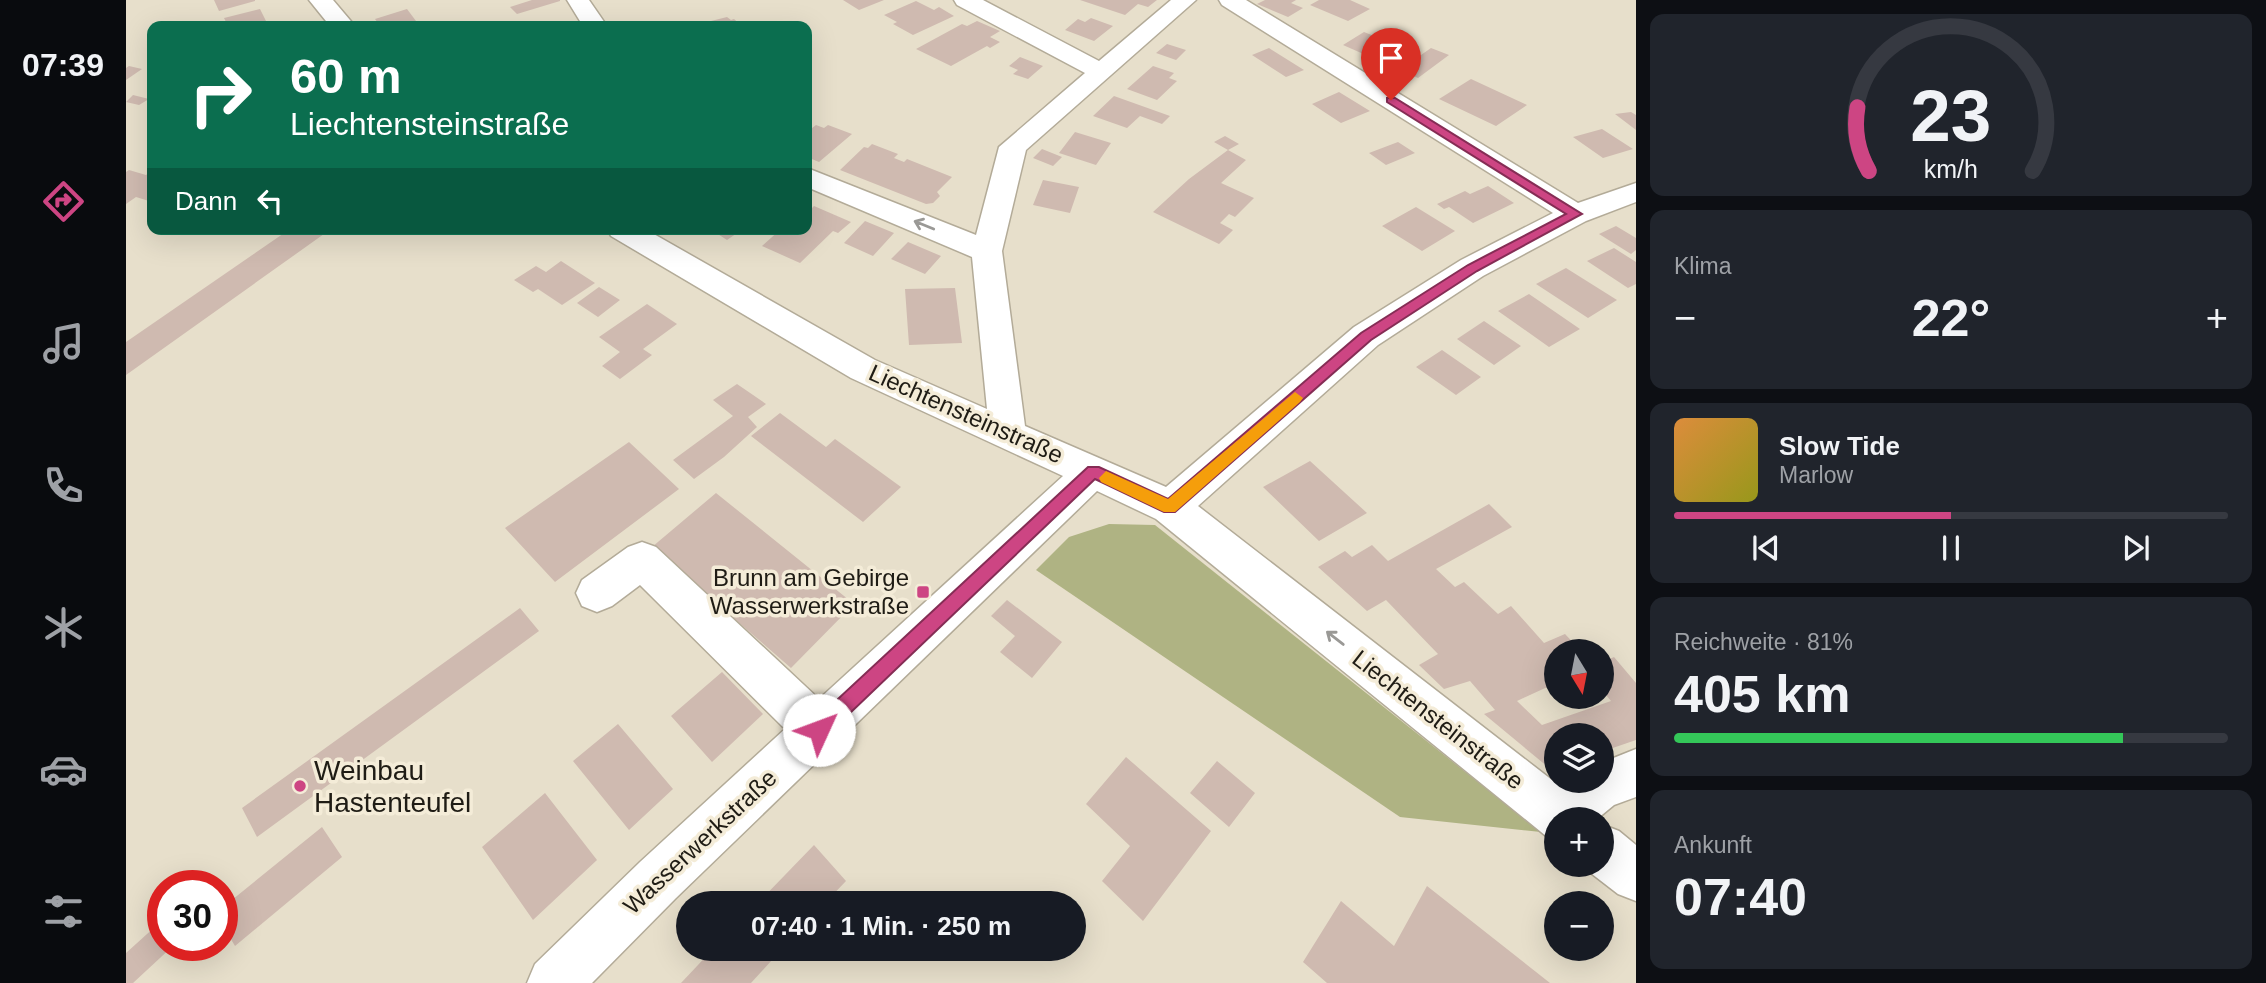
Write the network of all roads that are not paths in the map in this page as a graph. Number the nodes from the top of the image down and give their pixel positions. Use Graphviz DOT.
graph roads {
  1 [pos="320,0"];
  2 [pos="578,0"];
  3 [pos="965,0"];
  4 [pos="1185,0"];
  5 [pos="1230,0"];
  6 [pos="339,21"];
  7 [pos="591,21"];
  8 [pos="1102,72"];
  9 [pos="812,179"];
  10 [pos="1636,191"];
  11 [pos="1575,214"];
  12 [pos="632,235"];
  13 [pos="988,251"];
  14 [pos="1008,433"];
  15 [pos="1093,471"];
  16 [pos="1170,507"];
  17 [pos="597,593"];
  18 [pos="819,730"];
  19 [pos="1636,773"];
  20 [pos="1548,807"];
  21 [pos="1575,807"];
  22 [pos="1614,859"];
  23 [pos="1636,876"];
  24 [pos="554,983"];
  1 -- 6 [label="street"];
  2 -- 7 [label="street"];
  3 -- 8 [label="street"];
  4 -- 8 [label="street"];
  5 -- 11 [label="street"];
  8 -- 13 [label="street"];
  13 -- 9 [label="street, one-way"];
  10 -- 11 [label="street"];
  11 -- 16 [label="street"];
  12 -- 14 [label="street, Liechtensteinstraße"];
  13 -- 14 [label="street"];
  14 -- 15 [label="street, Liechtensteinstraße"];
  15 -- 16 [label="street, Liechtensteinstraße"];
  15 -- 18 [label="street, Wasserwerkstraße"];
  20 -- 16 [label="street, Liechtensteinstraße, one-way"];
  17 -- 18 [label="street"];
  18 -- 24 [label="street, Wasserwerkstraße"];
  19 -- 21 [label="street"];
  22 -- 23 [label="street"];
}
